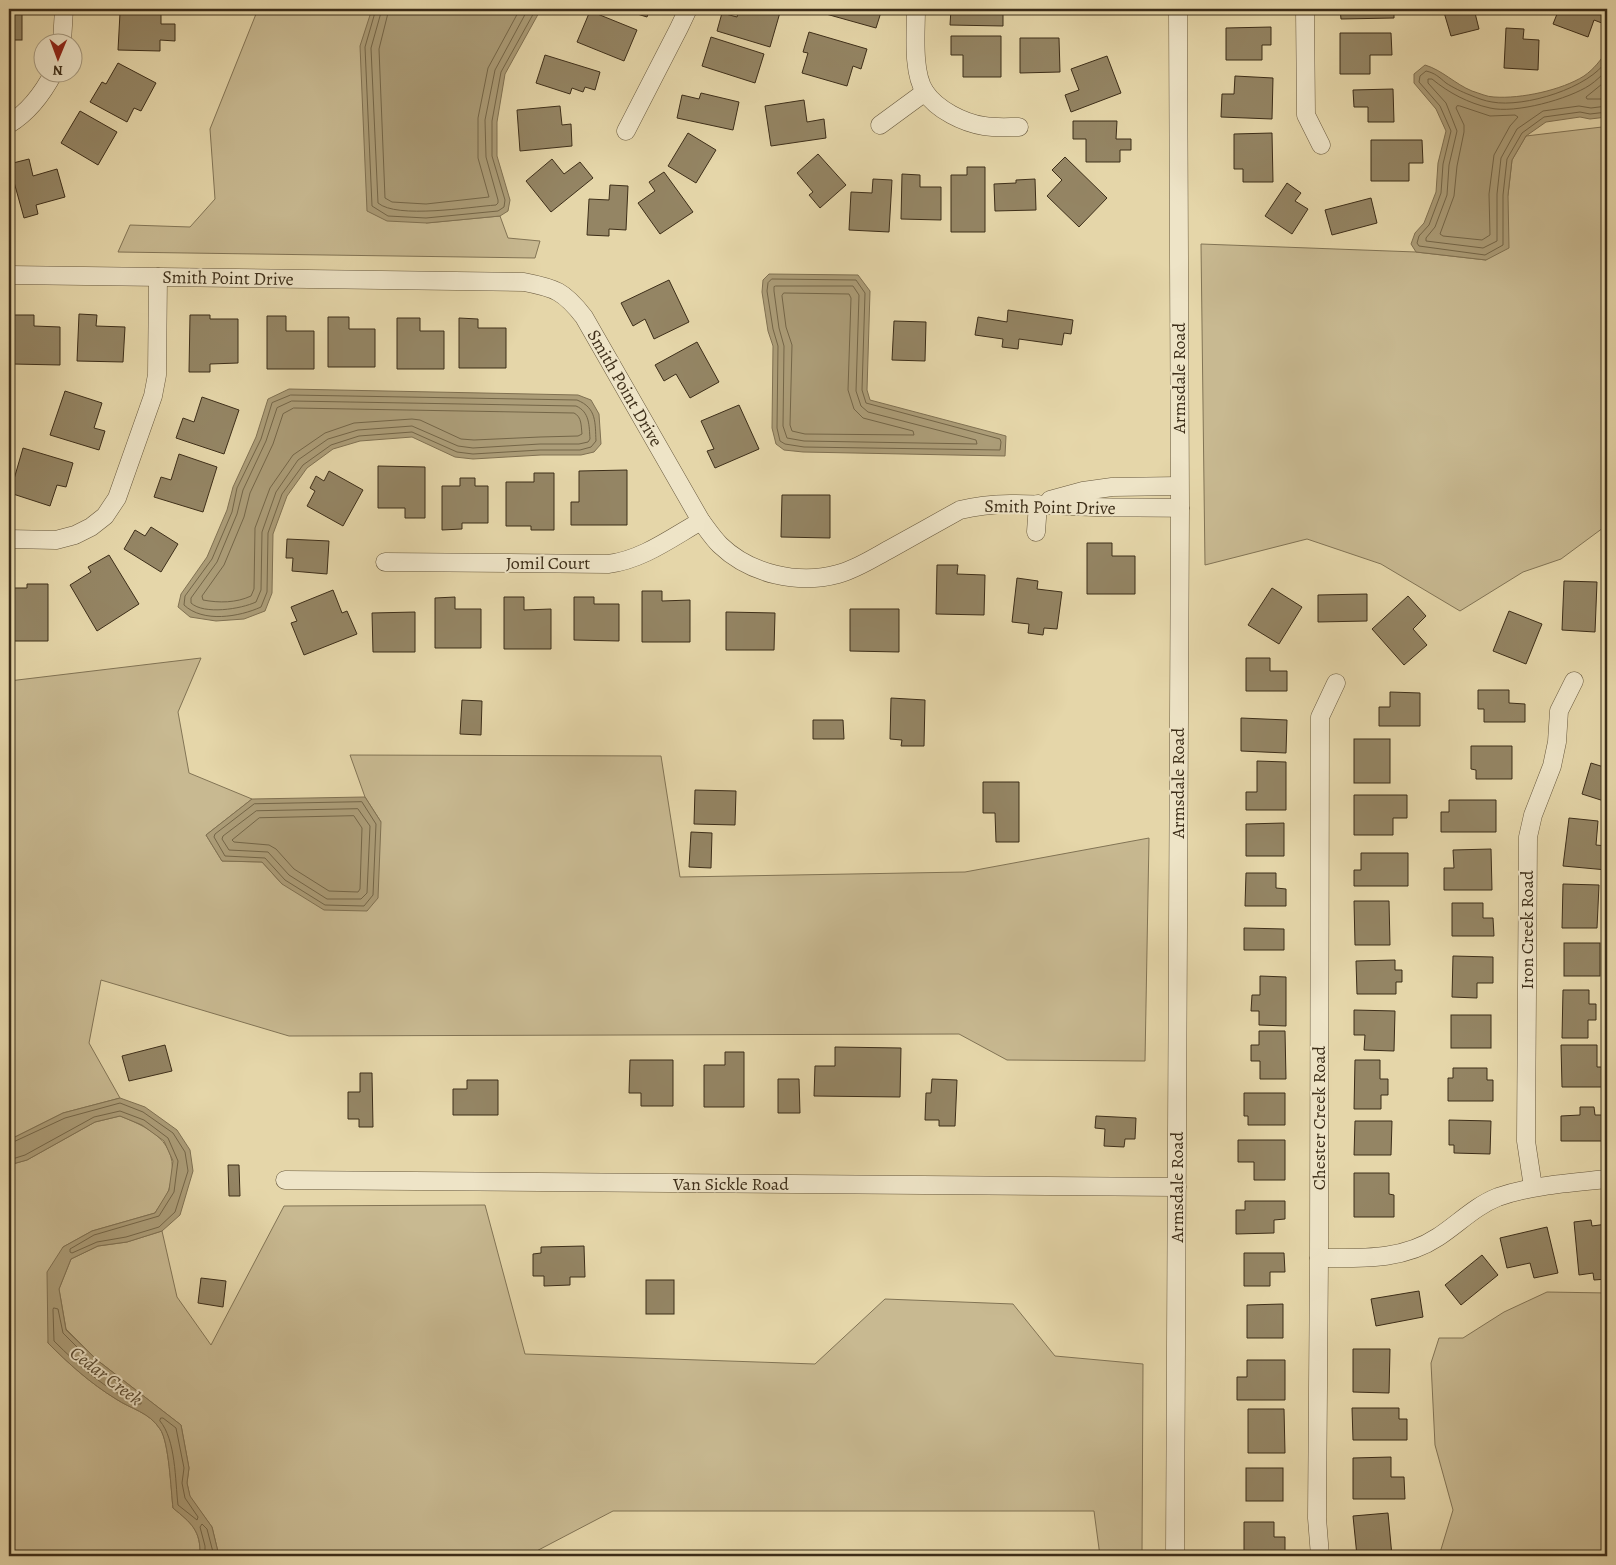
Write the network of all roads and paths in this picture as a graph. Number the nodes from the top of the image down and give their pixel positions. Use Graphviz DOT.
graph roads {
  1 [pos="64,9"];
  2 [pos="688,9"];
  3 [pos="916,9"];
  4 [pos="1178,9"];
  5 [pos="1305,9"];
  6 [pos="63,32"];
  7 [pos="49,82"];
  8 [pos="925,92"];
  9 [pos="9,124"];
  10 [pos="880,125"];
  11 [pos="1019,127"];
  12 [pos="626,131"];
  13 [pos="1321,145"];
  14 [pos="9,275"];
  15 [pos="158,277"];
  16 [pos="1180,486"];
  17 [pos="1038,504"];
  18 [pos="1180,508"];
  19 [pos="701,521"];
  20 [pos="1036,532"];
  21 [pos="9,539"];
  22 [pos="385,562"];
  23 [pos="1574,681"];
  24 [pos="1336,683"];
  25 [pos="1607,1179"];
  26 [pos="285,1180"];
  27 [pos="1177,1187"];
  28 [pos="1533,1187"];
  29 [pos="1319,1258"];
  30 [pos="1175,1556"];
  31 [pos="1320,1556"];
  1 -- 6 [label="street"];
  2 -- 12 [label="street"];
  3 -- 8 [label="street"];
  4 -- 16 [label="street, Armsdale Road"];
  5 -- 13 [label="street"];
  7 -- 9 [label="street"];
  8 -- 10 [label="street"];
  8 -- 11 [label="street"];
  14 -- 15 [label="street, Smith Point Drive"];
  15 -- 19 [label="street, Smith Point Drive"];
  15 -- 21 [label="street"];
  16 -- 17 [label="street"];
  16 -- 18 [label="street, Armsdale Road"];
  17 -- 18 [label="street, Smith Point Drive"];
  17 -- 19 [label="street, Smith Point Drive"];
  17 -- 20 [label="street"];
  18 -- 27 [label="street, Armsdale Road"];
  19 -- 22 [label="street, Jomil Court"];
  23 -- 28 [label="street, Iron Creek Road"];
  24 -- 29 [label="street, Chester Creek Road"];
  25 -- 28 [label="street"];
  26 -- 27 [label="street, Van Sickle Road"];
  27 -- 30 [label="street, Armsdale Road"];
  28 -- 29 [label="street"];
  29 -- 31 [label="street, Chester Creek Road"];
}
